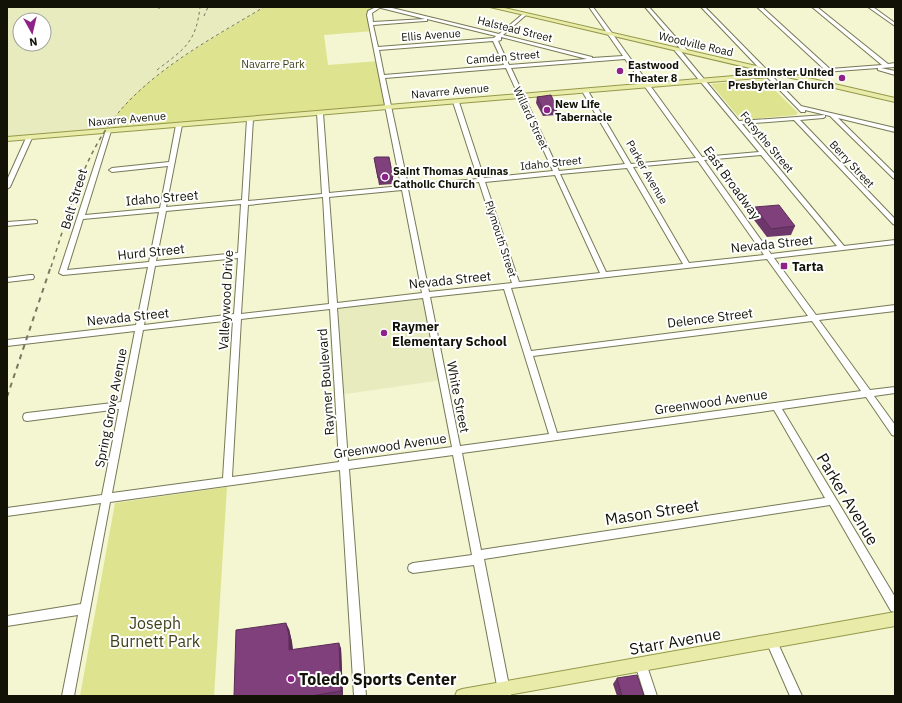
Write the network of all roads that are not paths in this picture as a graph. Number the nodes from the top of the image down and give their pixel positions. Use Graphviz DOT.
graph roads {
  1 [pos="383,7"];
  2 [pos="495,7"];
  3 [pos="591,7"];
  4 [pos="647,7"];
  5 [pos="703,7"];
  6 [pos="759,7"];
  7 [pos="814,7"];
  8 [pos="870,7"];
  9 [pos="376,9"];
  10 [pos="524,14"];
  11 [pos="434,19"];
  12 [pos="371,24"];
  13 [pos="895,25"];
  14 [pos="610,34"];
  15 [pos="499,36"];
  16 [pos="511,38"];
  17 [pos="494,40"];
  18 [pos="376,49"];
  19 [pos="677,50"];
  20 [pos="685,52"];
  21 [pos="626,57"];
  22 [pos="596,59"];
  23 [pos="895,65"];
  24 [pos="507,66"];
  25 [pos="887,66"];
  26 [pos="871,67"];
  27 [pos="764,70"];
  28 [pos="829,71"];
  29 [pos="895,72"];
  30 [pos="785,74"];
  31 [pos="769,76"];
  32 [pos="382,77"];
  33 [pos="704,81"];
  34 [pos="647,86"];
  35 [pos="585,91"];
  36 [pos="521,97"];
  37 [pos="895,100"];
  38 [pos="456,102"];
  39 [pos="389,108"];
  40 [pos="800,108"];
  41 [pos="320,114"];
  42 [pos="832,115"];
  43 [pos="809,117"];
  44 [pos="795,118"];
  45 [pos="250,119"];
  46 [pos="738,123"];
  47 [pos="179,125"];
  48 [pos="895,130"];
  49 [pos="108,131"];
  50 [pos="29,138"];
  51 [pos="7,139"];
  52 [pos="763,153"];
  53 [pos="699,159"];
  54 [pos="171,164"];
  55 [pos="630,166"];
  56 [pos="112,170"];
  57 [pos="556,172"];
  58 [pos="895,177"];
  59 [pos="9,178"];
  60 [pos="481,180"];
  61 [pos="7,187"];
  62 [pos="405,188"];
  63 [pos="326,195"];
  64 [pos="245,202"];
  65 [pos="162,210"];
  66 [pos="81,217"];
  67 [pos="35,222"];
  68 [pos="7,224"];
  69 [pos="895,224"];
  70 [pos="895,242"];
  71 [pos="842,248"];
  72 [pos="241,255"];
  73 [pos="769,256"];
  74 [pos="152,264"];
  75 [pos="688,266"];
  76 [pos="64,273"];
  77 [pos="604,275"];
  78 [pos="30,277"];
  79 [pos="7,280"];
  80 [pos="516,285"];
  81 [pos="506,286"];
  82 [pos="426,295"];
  83 [pos="334,306"];
  84 [pos="895,308"];
  85 [pos="238,316"];
  86 [pos="814,318"];
  87 [pos="140,328"];
  88 [pos="7,343"];
  89 [pos="528,354"];
  90 [pos="895,390"];
  91 [pos="868,394"];
  92 [pos="125,405"];
  93 [pos="776,406"];
  94 [pos="26,417"];
  95 [pos="895,432"];
  96 [pos="554,437"];
  97 [pos="456,450"];
  98 [pos="344,465"];
  99 [pos="227,482"];
  100 [pos="107,498"];
  101 [pos="831,501"];
  102 [pos="7,512"];
  103 [pos="478,557"];
  104 [pos="413,568"];
  105 [pos="895,607"];
  106 [pos="85,609"];
  107 [pos="895,619"];
  108 [pos="7,621"];
  109 [pos="771,641"];
  110 [pos="641,664"];
  111 [pos="504,692"];
  112 [pos="68,696"];
  113 [pos="360,696"];
  114 [pos="462,696"];
  115 [pos="651,696"];
  116 [pos="796,696"];
  1 -- 11 [label="street, Halstead Street"];
  2 -- 10 [label="main road, Woodville Road"];
  3 -- 14 [label="street, East Broadway"];
  4 -- 20 [label="street"];
  5 -- 27 [label="street"];
  6 -- 28 [label="street"];
  7 -- 25 [label="street"];
  8 -- 13 [label="street"];
  9 -- 12 [label="street, White Street"];
  10 -- 14 [label="main road, Woodville Road"];
  10 -- 15 [label="street"];
  11 -- 12 [label="street"];
  11 -- 15 [label="street, Halstead Street"];
  12 -- 18 [label="street, White Street"];
  14 -- 19 [label="main road, Woodville Road"];
  14 -- 21 [label="street, East Broadway"];
  15 -- 16 [label="street, Halstead Street"];
  15 -- 17 [label="street"];
  16 -- 17 [label="street, Ellis Avenue"];
  16 -- 22 [label="street, Halstead Street"];
  17 -- 18 [label="street, Ellis Avenue"];
  17 -- 24 [label="street, Willard Street"];
  18 -- 32 [label="street, White Street"];
  19 -- 20 [label="main road, Woodville Road"];
  19 -- 33 [label="street, Forsythe Street"];
  20 -- 27 [label="main road, Woodville Road"];
  21 -- 22 [label="street, Camden Street"];
  21 -- 34 [label="street, East Broadway"];
  22 -- 24 [label="street, Camden Street"];
  23 -- 25 [label="street, Navarre Avenue"];
  24 -- 32 [label="street, Camden Street"];
  24 -- 36 [label="street, Willard Street"];
  25 -- 26 [label="street, Navarre Avenue"];
  26 -- 28 [label="street, Navarre Avenue"];
  26 -- 29 [label="street"];
  27 -- 30 [label="main road, Woodville Road"];
  28 -- 30 [label="street, Navarre Avenue"];
  30 -- 31 [label="main road, Navarre Avenue"];
  30 -- 37 [label="main road, Woodville Road"];
  31 -- 33 [label="main road, Navarre Avenue"];
  31 -- 40 [label="street"];
  32 -- 39 [label="street, White Street"];
  33 -- 34 [label="main road, Navarre Avenue"];
  33 -- 46 [label="street, Forsythe Street"];
  34 -- 35 [label="main road, Navarre Avenue"];
  34 -- 53 [label="street, East Broadway"];
  35 -- 36 [label="main road, Navarre Avenue"];
  35 -- 55 [label="street, Parker Avenue"];
  36 -- 38 [label="main road, Navarre Avenue"];
  36 -- 57 [label="street, Willard Street"];
  38 -- 39 [label="main road, Navarre Avenue"];
  38 -- 60 [label="street, Plymouth Street"];
  39 -- 41 [label="main road, Navarre Avenue"];
  39 -- 62 [label="street, White Street"];
  40 -- 42 [label="street"];
  40 -- 43 [label="street"];
  41 -- 45 [label="main road, Navarre Avenue"];
  41 -- 63 [label="street, Raymer Boulevard"];
  42 -- 43 [label="street"];
  42 -- 48 [label="street"];
  42 -- 58 [label="street"];
  43 -- 44 [label="street"];
  44 -- 46 [label="street"];
  44 -- 69 [label="street, Berry Street"];
  45 -- 47 [label="main road, Navarre Avenue"];
  45 -- 64 [label="street, Valleywood Drive"];
  46 -- 52 [label="street, Forsythe Street"];
  47 -- 49 [label="main road, Navarre Avenue"];
  47 -- 54 [label="street, Spring Grove Avenue"];
  49 -- 50 [label="main road, Navarre Avenue"];
  49 -- 66 [label="street, Belt Street"];
  50 -- 51 [label="main road, Navarre Avenue"];
  50 -- 59 [label="street"];
  52 -- 53 [label="street, Idaho Street"];
  52 -- 71 [label="street, Forsythe Street"];
  53 -- 55 [label="street, Idaho Street"];
  53 -- 73 [label="street, East Broadway"];
  54 -- 56 [label="street"];
  54 -- 65 [label="street, Spring Grove Avenue"];
  55 -- 57 [label="street, Idaho Street"];
  55 -- 75 [label="street, Parker Avenue"];
  57 -- 60 [label="street, Idaho Street"];
  57 -- 77 [label="street, Willard Street"];
  59 -- 61 [label="street"];
  60 -- 62 [label="street, Idaho Street"];
  60 -- 80 [label="street, Plymouth Street"];
  62 -- 63 [label="street, Idaho Street"];
  62 -- 82 [label="street, White Street"];
  63 -- 64 [label="street, Idaho Street"];
  63 -- 83 [label="street, Raymer Boulevard"];
  64 -- 65 [label="street, Idaho Street"];
  64 -- 72 [label="street, Valleywood Drive"];
  65 -- 66 [label="street, Idaho Street"];
  65 -- 74 [label="street, Spring Grove Avenue"];
  66 -- 76 [label="street, Belt Street"];
  67 -- 68 [label="street"];
  70 -- 71 [label="street, Nevada Street"];
  71 -- 73 [label="street, Nevada Street"];
  72 -- 74 [label="street, Hurd Street"];
  72 -- 85 [label="street, Valleywood Drive"];
  73 -- 75 [label="street, Nevada Street"];
  73 -- 86 [label="street, East Broadway"];
  74 -- 76 [label="street, Hurd Street"];
  74 -- 87 [label="street, Spring Grove Avenue"];
  75 -- 77 [label="street, Nevada Street"];
  77 -- 80 [label="street, Nevada Street"];
  78 -- 79 [label="street"];
  80 -- 81 [label="street, Nevada Street"];
  81 -- 82 [label="street, Nevada Street"];
  81 -- 89 [label="street, Plymouth Street"];
  82 -- 83 [label="street, Nevada Street"];
  82 -- 97 [label="street, White Street"];
  83 -- 85 [label="street, Nevada Street"];
  83 -- 98 [label="street, Raymer Boulevard"];
  84 -- 86 [label="street, Delence Street"];
  85 -- 87 [label="street, Nevada Street"];
  85 -- 99 [label="street, Valleywood Drive"];
  86 -- 89 [label="street, Delence Street"];
  86 -- 91 [label="street, East Broadway"];
  87 -- 88 [label="street, Nevada Street"];
  87 -- 92 [label="street, Spring Grove Avenue"];
  89 -- 96 [label="street, Plymouth Street"];
  90 -- 91 [label="street, Greenwood Avenue"];
  91 -- 93 [label="street, Greenwood Avenue"];
  91 -- 95 [label="street, East Broadway"];
  92 -- 94 [label="street"];
  92 -- 100 [label="street, Spring Grove Avenue"];
  93 -- 96 [label="street, Greenwood Avenue"];
  93 -- 101 [label="street, Parker Avenue"];
  96 -- 97 [label="street, Greenwood Avenue"];
  97 -- 98 [label="street, Greenwood Avenue"];
  97 -- 103 [label="street, White Street"];
  98 -- 99 [label="street, Greenwood Avenue"];
  98 -- 113 [label="street, Raymer Boulevard"];
  99 -- 100 [label="street, Greenwood Avenue"];
  100 -- 102 [label="street, Greenwood Avenue"];
  100 -- 106 [label="street, Spring Grove Avenue"];
  101 -- 103 [label="street, Mason Street"];
  101 -- 105 [label="street, Parker Avenue"];
  103 -- 104 [label="street, Mason Street"];
  103 -- 111 [label="street, White Street"];
  106 -- 108 [label="street"];
  106 -- 112 [label="street, Spring Grove Avenue"];
  107 -- 109 [label="main road, Starr Avenue"];
  109 -- 110 [label="main road, Starr Avenue"];
  109 -- 116 [label="street"];
  110 -- 111 [label="main road, Starr Avenue"];
  110 -- 115 [label="street"];
  111 -- 114 [label="main road, Starr Avenue"];
}
